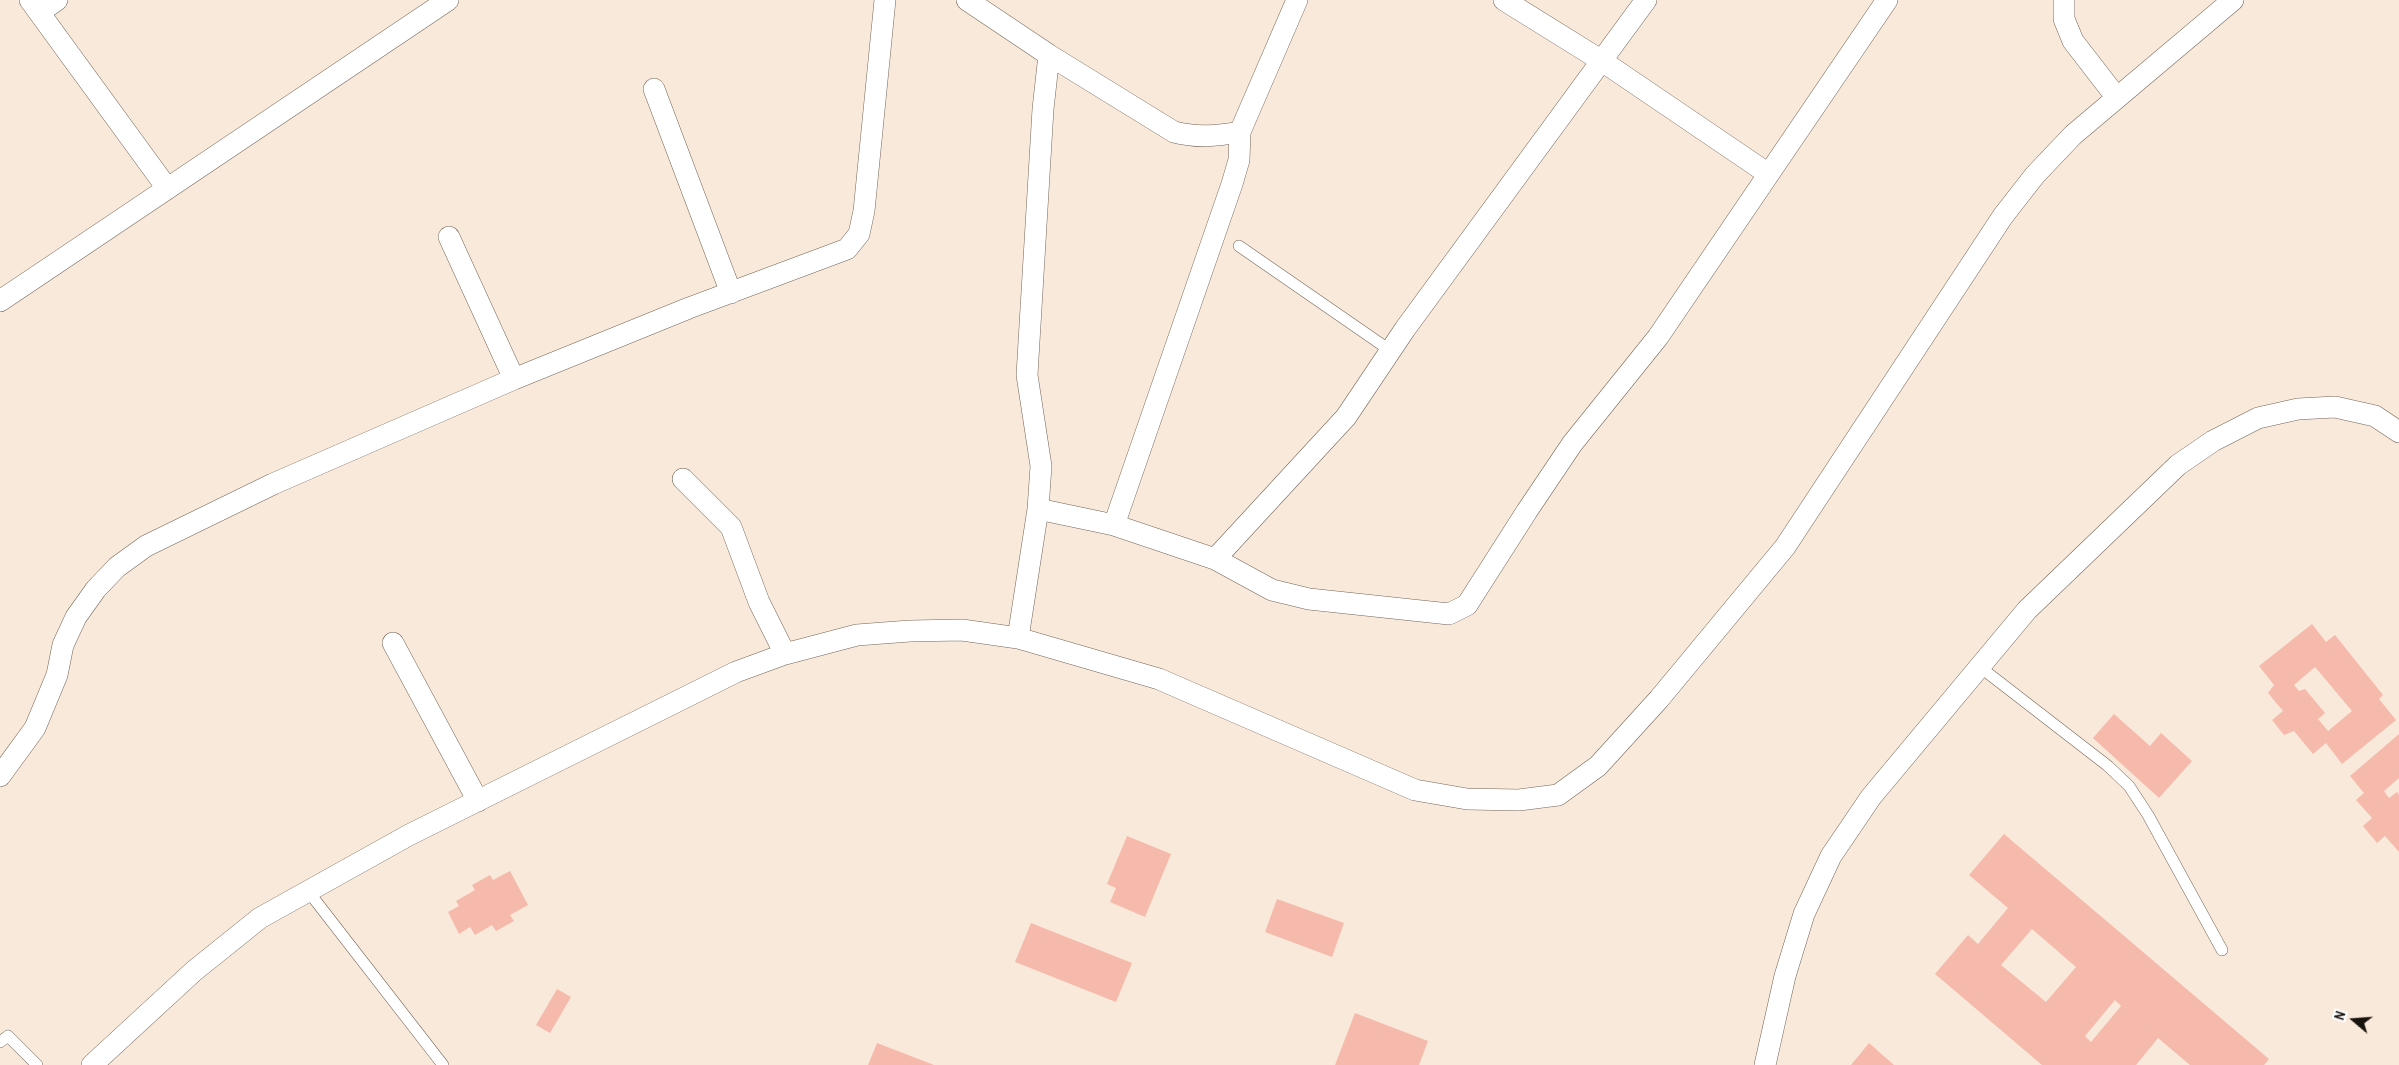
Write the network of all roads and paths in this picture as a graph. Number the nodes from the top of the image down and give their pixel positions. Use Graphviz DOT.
graph roads {
  1 [pos="57,0"];
  2 [pos="448,0"];
  3 [pos="885,0"];
  4 [pos="967,0"];
  5 [pos="1297,0"];
  6 [pos="1504,0"];
  7 [pos="1646,0"];
  8 [pos="1887,0"];
  9 [pos="2064,0"];
  10 [pos="2233,0"];
  11 [pos="35,6"];
  12 [pos="1050,55"];
  13 [pos="1602,61"];
  14 [pos="654,89"];
  15 [pos="2117,98"];
  16 [pos="1240,132"];
  17 [pos="1767,173"];
  18 [pos="167,188"];
  19 [pos="449,237"];
  20 [pos="1239,246"];
  21 [pos="731,292"];
  22 [pos="0,301"];
  23 [pos="1391,351"];
  24 [pos="514,379"];
  25 [pos="2399,432"];
  26 [pos="682,479"];
  27 [pos="1038,509"];
  28 [pos="1114,525"];
  29 [pos="1214,559"];
  30 [pos="1018,638"];
  31 [pos="393,643"];
  32 [pos="785,654"];
  33 [pos="1980,667"];
  34 [pos="0,776"];
  35 [pos="478,801"];
  36 [pos="308,891"];
  37 [pos="2222,950"];
  38 [pos="0,1042"];
  39 [pos="36,1065"];
  40 [pos="92,1065"];
  41 [pos="443,1065"];
  42 [pos="1766,1065"];
  1 -- 11 [label="street"];
  2 -- 18 [label="street"];
  3 -- 21 [label="street"];
  4 -- 12 [label="street"];
  5 -- 16 [label="street"];
  6 -- 13 [label="street"];
  7 -- 13 [label="street"];
  8 -- 17 [label="street"];
  9 -- 15 [label="street"];
  10 -- 15 [label="street"];
  11 -- 18 [label="street"];
  12 -- 16 [label="street"];
  12 -- 27 [label="street"];
  13 -- 17 [label="street"];
  13 -- 23 [label="street"];
  14 -- 21 [label="street"];
  15 -- 30 [label="street"];
  16 -- 28 [label="street"];
  17 -- 29 [label="street"];
  18 -- 22 [label="street"];
  19 -- 24 [label="street"];
  20 -- 23 [label="lane"];
  21 -- 24 [label="street"];
  23 -- 29 [label="street"];
  24 -- 34 [label="street"];
  25 -- 33 [label="street"];
  26 -- 32 [label="street"];
  27 -- 28 [label="street"];
  27 -- 30 [label="street"];
  28 -- 29 [label="street"];
  30 -- 32 [label="street"];
  31 -- 35 [label="street"];
  32 -- 35 [label="street"];
  33 -- 37 [label="lane"];
  33 -- 42 [label="street"];
  35 -- 36 [label="street"];
  36 -- 40 [label="street"];
  36 -- 41 [label="lane"];
  38 -- 39 [label="lane"];
}
